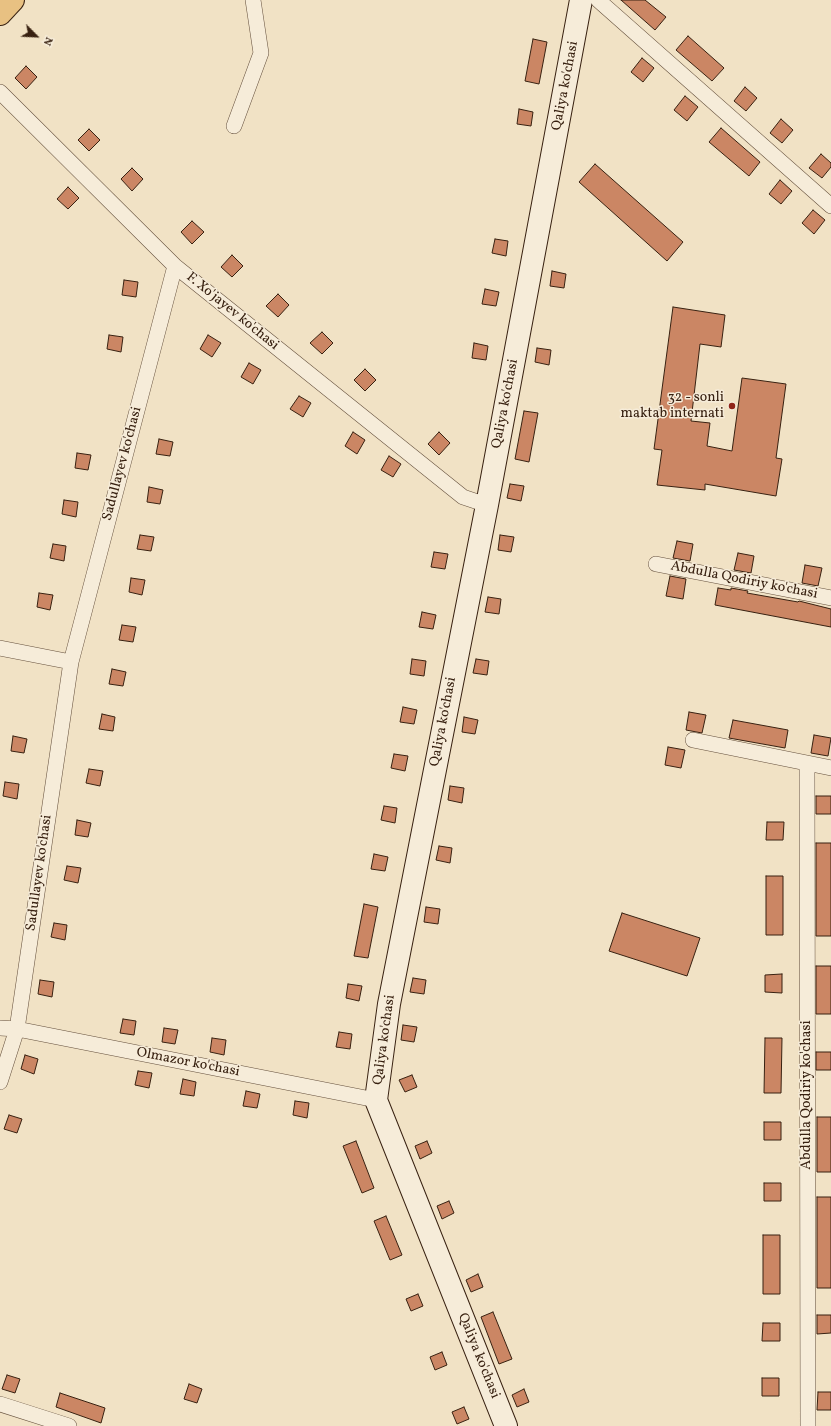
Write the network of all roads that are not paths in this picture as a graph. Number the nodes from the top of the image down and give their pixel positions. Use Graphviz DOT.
graph roads {
  1 [pos="13,0"];
  2 [pos="253,0"];
  3 [pos="582,0"];
  4 [pos="598,0"];
  5 [pos="0,14"];
  6 [pos="0,92"];
  7 [pos="234,126"];
  8 [pos="831,206"];
  9 [pos="175,266"];
  10 [pos="487,505"];
  11 [pos="656,564"];
  12 [pos="831,598"];
  13 [pos="0,648"];
  14 [pos="71,662"];
  15 [pos="693,740"];
  16 [pos="807,764"];
  17 [pos="831,768"];
  18 [pos="0,1028"];
  19 [pos="17,1029"];
  20 [pos="0,1082"];
  21 [pos="376,1100"];
  22 [pos="0,1404"];
  23 [pos="69,1426"];
  24 [pos="506,1426"];
  25 [pos="808,1426"];
  1 -- 5 [label="main road"];
  2 -- 7 [label="street"];
  3 -- 10 [label="main road, Qaliya ko'chasi"];
  4 -- 8 [label="street"];
  6 -- 9 [label="street, F. Xo'jayev ko'chasi"];
  9 -- 10 [label="street, F. Xo'jayev ko'chasi"];
  9 -- 14 [label="street, Sadullayev ko'chasi"];
  10 -- 21 [label="main road, Qaliya ko'chasi"];
  11 -- 12 [label="street, Abdulla Qodiriy ko'chasi"];
  13 -- 14 [label="street"];
  14 -- 19 [label="street, Sadullayev ko'chasi"];
  15 -- 16 [label="street"];
  16 -- 17 [label="street"];
  16 -- 25 [label="street, Abdulla Qodiriy ko'chasi"];
  18 -- 19 [label="street, Olmazor ko'chasi"];
  19 -- 20 [label="street, Sadullayev ko'chasi"];
  19 -- 21 [label="street, Olmazor ko'chasi"];
  21 -- 24 [label="main road, Qaliya ko'chasi"];
  22 -- 23 [label="street"];
}
